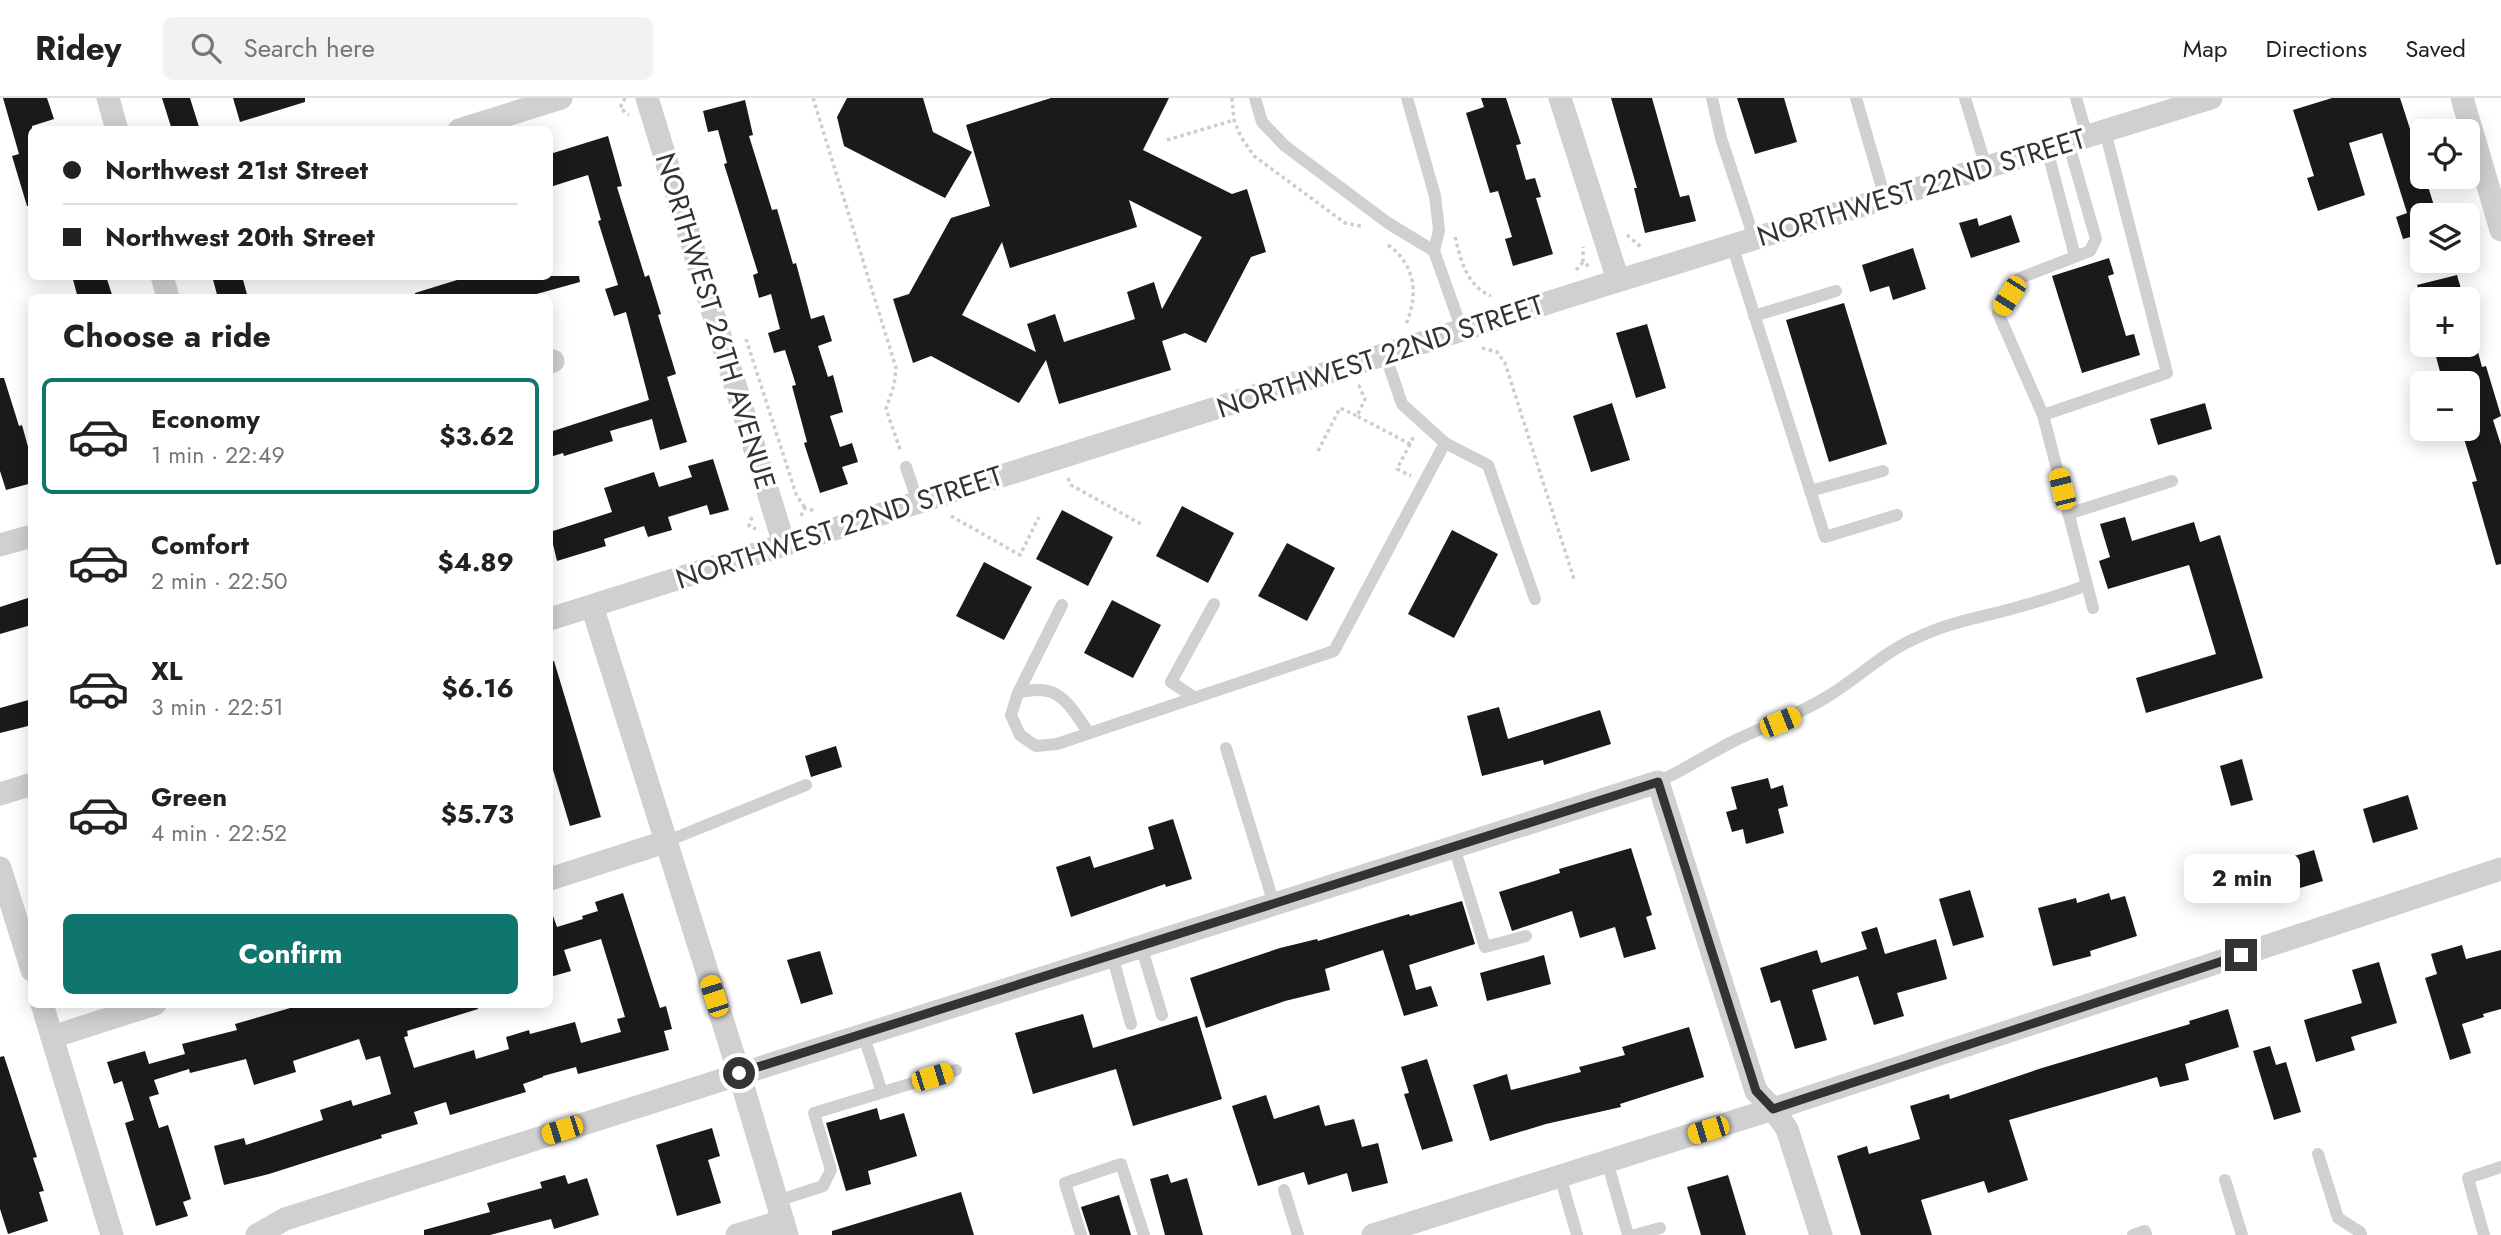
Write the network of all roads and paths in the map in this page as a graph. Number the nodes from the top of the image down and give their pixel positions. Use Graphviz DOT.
graph roads {
  1 [pos="108,98"];
  2 [pos="561,98"];
  3 [pos="647,98"];
  4 [pos="813,98"];
  5 [pos="1232,98"];
  6 [pos="1255,98"];
  7 [pos="1407,98"];
  8 [pos="1560,98"];
  9 [pos="1712,98"];
  10 [pos="1856,98"];
  11 [pos="1965,98"];
  12 [pos="2076,98"];
  13 [pos="2211,98"];
  14 [pos="2462,98"];
  15 [pos="1234,120"];
  16 [pos="116,126"];
  17 [pos="472,126"];
  18 [pos="2077,139"];
  19 [pos="1167,140"];
  20 [pos="1986,167"];
  21 [pos="1885,198"];
  22 [pos="2501,230"];
  23 [pos="1369,231"];
  24 [pos="1385,242"];
  25 [pos="1743,242"];
  26 [pos="1434,251"];
  27 [pos="2075,256"];
  28 [pos="1618,280"];
  29 [pos="1836,291"];
  30 [pos="1754,316"];
  31 [pos="1405,327"];
  32 [pos="743,328"];
  33 [pos="1462,330"];
  34 [pos="1498,343"];
  35 [pos="1470,351"];
  36 [pos="1502,357"];
  37 [pos="1388,365"];
  38 [pos="1359,386"];
  39 [pos="1346,390"];
  40 [pos="2043,415"];
  41 [pos="1357,416"];
  42 [pos="1422,423"];
  43 [pos="1445,443"];
  44 [pos="1409,444"];
  45 [pos="1318,451"];
  46 [pos="906,467"];
  47 [pos="1883,471"];
  48 [pos="2172,481"];
  49 [pos="1056,482"];
  50 [pos="1424,483"];
  51 [pos="1811,491"];
  52 [pos="918,502"];
  53 [pos="806,508"];
  54 [pos="2068,514"];
  55 [pos="1897,515"];
  56 [pos="1039,517"];
  57 [pos="940,520"];
  58 [pos="1141,524"];
  59 [pos="28,537"];
  60 [pos="785,544"];
  61 [pos="0,545"];
  62 [pos="1574,579"];
  63 [pos="2087,585"];
  64 [pos="1535,599"];
  65 [pos="1214,604"];
  66 [pos="1062,605"];
  67 [pos="592,606"];
  68 [pos="2093,608"];
  69 [pos="553,619"];
  70 [pos="1018,693"];
  71 [pos="1195,698"];
  72 [pos="1089,733"];
  73 [pos="1226,748"];
  74 [pos="1658,782"];
  75 [pos="28,785"];
  76 [pos="806,785"];
  77 [pos="0,794"];
  78 [pos="665,842"];
  79 [pos="1454,847"];
  80 [pos="0,868"];
  81 [pos="2501,869"];
  82 [pos="553,877"];
  83 [pos="1274,904"];
  84 [pos="1526,936"];
  85 [pos="1141,946"];
  86 [pos="1112,955"];
  87 [pos="28,957"];
  88 [pos="43,1008"];
  89 [pos="143,1008"];
  90 [pos="1162,1015"];
  91 [pos="1131,1024"];
  92 [pos="863,1034"];
  93 [pos="52,1037"];
  94 [pos="956,1070"];
  95 [pos="739,1073"];
  96 [pos="882,1092"];
  97 [pos="1773,1109"];
  98 [pos="2318,1154"];
  99 [pos="1607,1161"];
  100 [pos="2501,1167"];
  101 [pos="1560,1176"];
  102 [pos="2225,1181"];
  103 [pos="1284,1190"];
  104 [pos="782,1219"];
  105 [pos="1660,1228"];
  106 [pos="112,1235"];
  107 [pos="257,1235"];
  108 [pos="737,1235"];
  109 [pos="1081,1235"];
  110 [pos="1144,1235"];
  111 [pos="1298,1235"];
  112 [pos="1373,1235"];
  113 [pos="1577,1235"];
  114 [pos="1628,1235"];
  115 [pos="1635,1235"];
  116 [pos="1821,1235"];
  117 [pos="2133,1235"];
  118 [pos="2146,1235"];
  119 [pos="2242,1235"];
  120 [pos="2361,1235"];
  121 [pos="2484,1235"];
  1 -- 16 [label="street"];
  2 -- 17 [label="street"];
  3 -- 60 [label="street, NORTHWEST 26TH AVENUE"];
  4 -- 46 [label="path"];
  5 -- 15 [label="path"];
  6 -- 26 [label="lane"];
  7 -- 26 [label="lane"];
  8 -- 28 [label="street"];
  9 -- 25 [label="lane"];
  10 -- 21 [label="lane"];
  11 -- 20 [label="lane"];
  12 -- 18 [label="lane"];
  13 -- 18 [label="street, NORTHWEST 22ND STREET"];
  14 -- 22 [label="street"];
  15 -- 19 [label="path"];
  15 -- 23 [label="path"];
  18 -- 20 [label="street, NORTHWEST 22ND STREET"];
  18 -- 27 [label="lane"];
  18 -- 27 [label="lane"];
  18 -- 40 [label="lane"];
  20 -- 21 [label="street, NORTHWEST 22ND STREET"];
  21 -- 25 [label="street, NORTHWEST 22ND STREET"];
  24 -- 31 [label="path"];
  25 -- 28 [label="street, NORTHWEST 22ND STREET"];
  25 -- 30 [label="lane"];
  26 -- 33 [label="lane"];
  27 -- 40 [label="lane"];
  28 -- 33 [label="street, NORTHWEST 22ND STREET"];
  29 -- 30 [label="lane"];
  30 -- 51 [label="lane"];
  32 -- 53 [label="path"];
  33 -- 37 [label="street, NORTHWEST 22ND STREET"];
  34 -- 36 [label="path"];
  35 -- 36 [label="path"];
  36 -- 62 [label="path"];
  37 -- 38 [label="path"];
  37 -- 42 [label="lane"];
  37 -- 52 [label="street, NORTHWEST 22ND STREET"];
  38 -- 39 [label="path"];
  38 -- 41 [label="path"];
  40 -- 54 [label="lane"];
  41 -- 44 [label="path"];
  41 -- 45 [label="path"];
  42 -- 43 [label="lane"];
  42 -- 44 [label="path"];
  43 -- 50 [label="lane"];
  43 -- 64 [label="lane"];
  44 -- 50 [label="path"];
  46 -- 52 [label="lane"];
  47 -- 51 [label="lane"];
  48 -- 54 [label="lane"];
  49 -- 58 [label="path"];
  50 -- 71 [label="lane"];
  51 -- 55 [label="lane"];
  52 -- 60 [label="street, NORTHWEST 22ND STREET"];
  54 -- 63 [label="lane"];
  56 -- 57 [label="path"];
  59 -- 61 [label="street"];
  60 -- 67 [label="street, NORTHWEST 22ND STREET"];
  63 -- 68 [label="lane"];
  63 -- 74 [label="lane"];
  65 -- 71 [label="lane"];
  66 -- 70 [label="lane"];
  67 -- 69 [label="street, NORTHWEST 22ND STREET"];
  67 -- 78 [label="street"];
  70 -- 72 [label="lane"];
  70 -- 72 [label="lane"];
  71 -- 72 [label="lane"];
  73 -- 83 [label="lane"];
  74 -- 79 [label="street"];
  74 -- 97 [label="street"];
  75 -- 77 [label="street"];
  76 -- 78 [label="lane"];
  78 -- 82 [label="street"];
  78 -- 95 [label="street"];
  79 -- 83 [label="street"];
  79 -- 84 [label="lane"];
  80 -- 87 [label="street"];
  81 -- 97 [label="street"];
  83 -- 85 [label="street"];
  85 -- 86 [label="street"];
  85 -- 90 [label="lane"];
  86 -- 91 [label="lane"];
  86 -- 92 [label="street"];
  88 -- 93 [label="street"];
  89 -- 93 [label="street"];
  92 -- 95 [label="street"];
  92 -- 96 [label="lane"];
  93 -- 106 [label="street"];
  94 -- 96 [label="lane"];
  95 -- 104 [label="street"];
  95 -- 107 [label="street"];
  96 -- 104 [label="lane"];
  97 -- 99 [label="street"];
  97 -- 116 [label="street"];
  98 -- 120 [label="lane"];
  99 -- 101 [label="street"];
  99 -- 114 [label="lane"];
  100 -- 121 [label="lane"];
  101 -- 112 [label="street"];
  101 -- 113 [label="lane"];
  102 -- 119 [label="lane"];
  103 -- 111 [label="lane"];
  104 -- 108 [label="street"];
  105 -- 115 [label="lane"];
  109 -- 110 [label="lane"];
  117 -- 118 [label="lane"];
}
